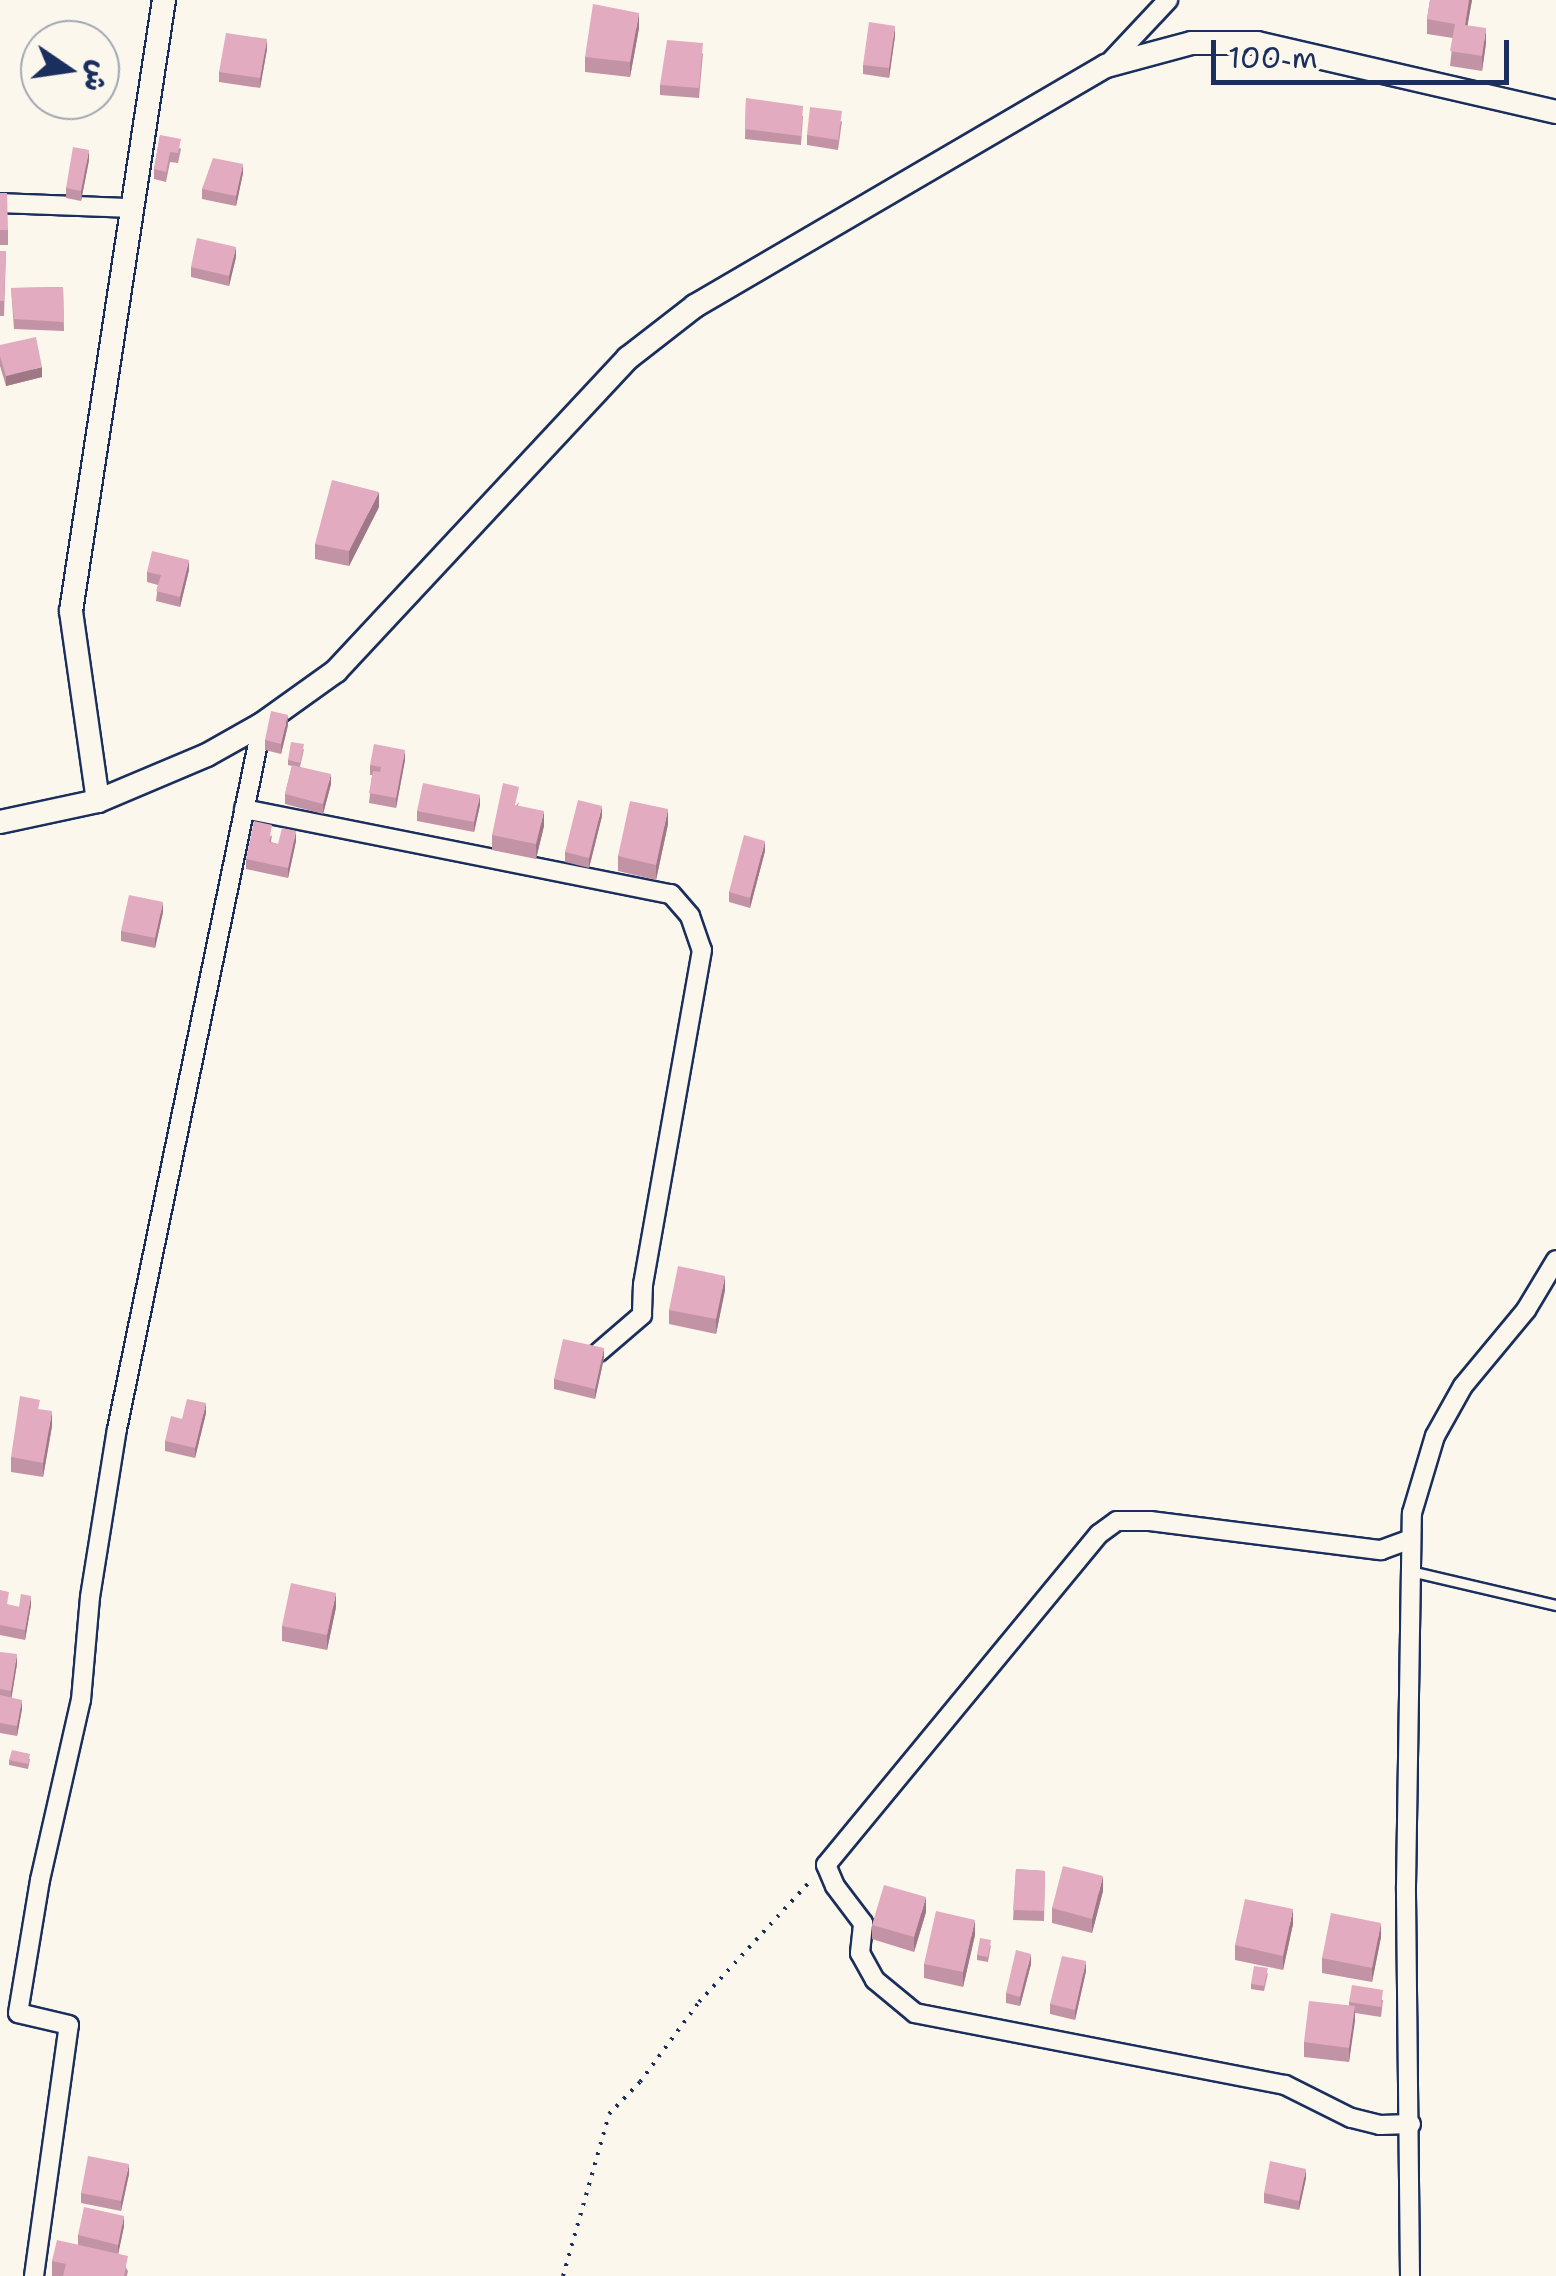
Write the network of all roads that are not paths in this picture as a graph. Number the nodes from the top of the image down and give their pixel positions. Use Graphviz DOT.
graph roads {
  1 [pos="164,0"];
  2 [pos="1168,0"];
  3 [pos="1106,66"];
  4 [pos="1556,112"];
  5 [pos="0,203"];
  6 [pos="131,208"];
  7 [pos="262,724"];
  8 [pos="98,801"];
  9 [pos="244,809"];
  10 [pos="0,822"];
  11 [pos="1556,1260"];
  12 [pos="599,1352"];
  13 [pos="1411,1539"];
  14 [pos="1410,1571"];
  15 [pos="1556,1605"];
  16 [pos="1411,2124"];
  17 [pos="34,2276"];
  18 [pos="1410,2276"];
  1 -- 6 [label="street"];
  2 -- 3 [label="street"];
  3 -- 4 [label="street"];
  3 -- 7 [label="street"];
  5 -- 6 [label="street"];
  6 -- 8 [label="street"];
  7 -- 8 [label="street"];
  7 -- 9 [label="street"];
  8 -- 10 [label="street"];
  9 -- 12 [label="street"];
  9 -- 17 [label="street"];
  11 -- 13 [label="street"];
  13 -- 14 [label="street"];
  13 -- 16 [label="street"];
  14 -- 15 [label="lane"];
  14 -- 16 [label="street"];
  16 -- 18 [label="street"];
}
